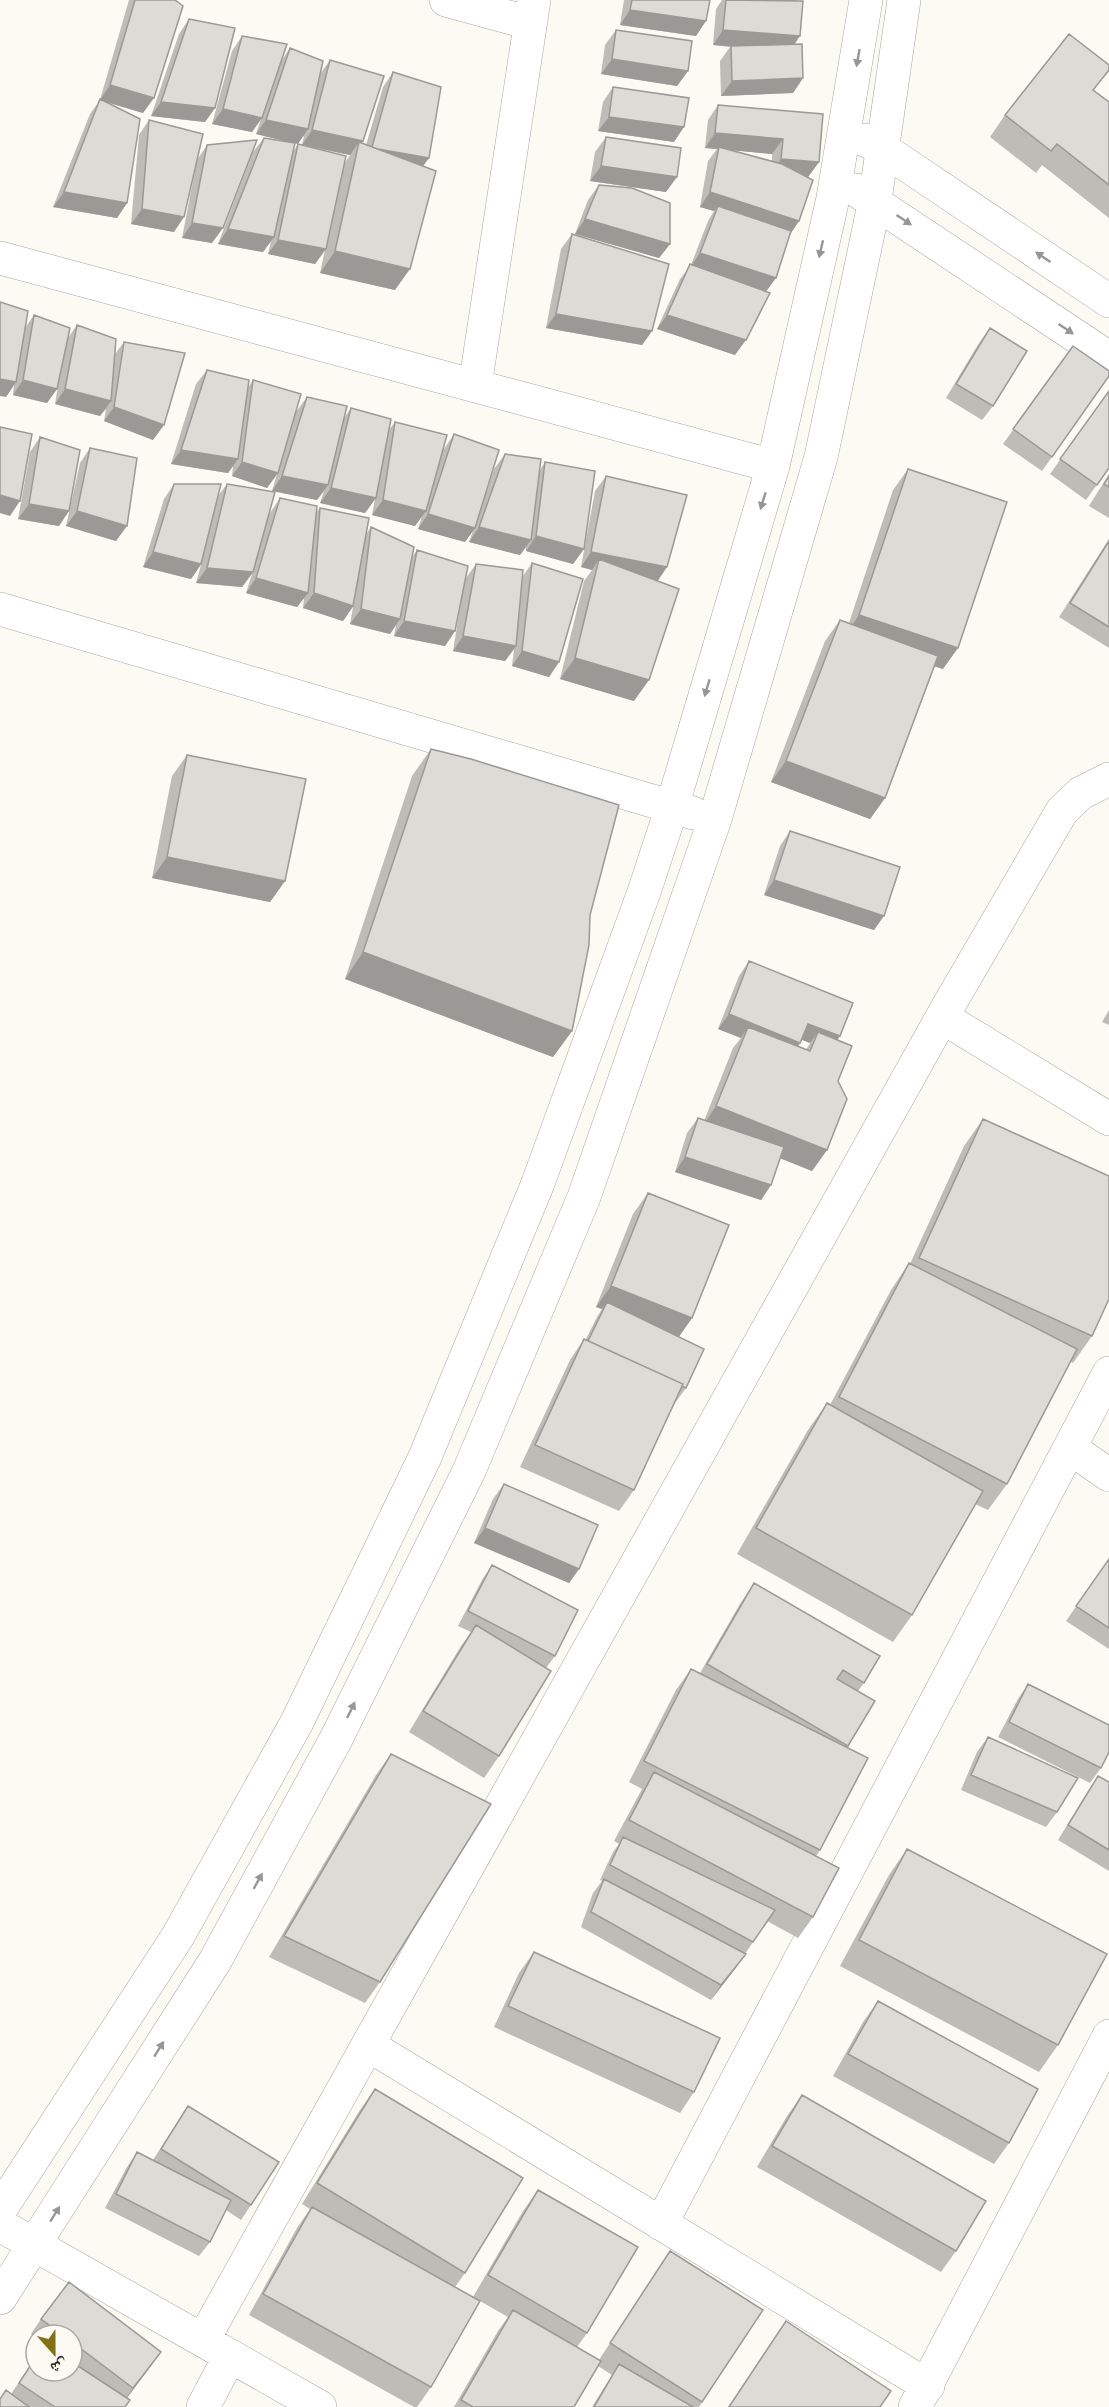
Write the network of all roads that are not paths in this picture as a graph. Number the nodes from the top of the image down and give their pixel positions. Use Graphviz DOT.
graph roads {
  1 [pos="446,0"];
  2 [pos="866,0"];
  3 [pos="904,0"];
  4 [pos="532,11"];
  5 [pos="845,130"];
  6 [pos="883,150"];
  7 [pos="836,179"];
  8 [pos="875,200"];
  9 [pos="0,258"];
  10 [pos="1109,301"];
  11 [pos="1109,358"];
  12 [pos="475,386"];
  13 [pos="773,466"];
  14 [pos="0,609"];
  15 [pos="1109,779"];
  16 [pos="672,807"];
  17 [pos="715,819"];
  18 [pos="942,1017"];
  19 [pos="1109,1119"];
  20 [pos="1109,1373"];
  21 [pos="1070,1448"];
  22 [pos="1109,1475"];
  23 [pos="1109,2036"];
  24 [pos="368,2045"];
  25 [pos="0,2210"];
  26 [pos="661,2224"];
  27 [pos="0,2225"];
  28 [pos="35,2245"];
  29 [pos="0,2298"];
  30 [pos="217,2348"];
  31 [pos="922,2396"];
  32 [pos="203,2407"];
  33 [pos="320,2407"];
  1 -- 4 [label="street"];
  2 -- 5 [label="street, one-way"];
  3 -- 6 [label="street"];
  4 -- 12 [label="street"];
  5 -- 6 [label="street"];
  5 -- 7 [label="street"];
  6 -- 8 [label="street"];
  10 -- 6 [label="street, one-way"];
  7 -- 8 [label="street"];
  7 -- 13 [label="street, one-way"];
  8 -- 11 [label="street, one-way"];
  8 -- 17 [label="street"];
  9 -- 12 [label="street"];
  12 -- 13 [label="street"];
  13 -- 16 [label="street, one-way"];
  14 -- 16 [label="street"];
  15 -- 18 [label="street"];
  16 -- 17 [label="street"];
  16 -- 25 [label="street"];
  28 -- 17 [label="street, one-way"];
  18 -- 19 [label="street"];
  18 -- 24 [label="street"];
  20 -- 21 [label="street"];
  21 -- 22 [label="street"];
  21 -- 26 [label="street"];
  23 -- 31 [label="street"];
  24 -- 26 [label="street"];
  24 -- 30 [label="street"];
  26 -- 31 [label="street"];
  27 -- 28 [label="street"];
  28 -- 29 [label="street"];
  28 -- 30 [label="street"];
  30 -- 32 [label="street"];
  30 -- 33 [label="street"];
}
